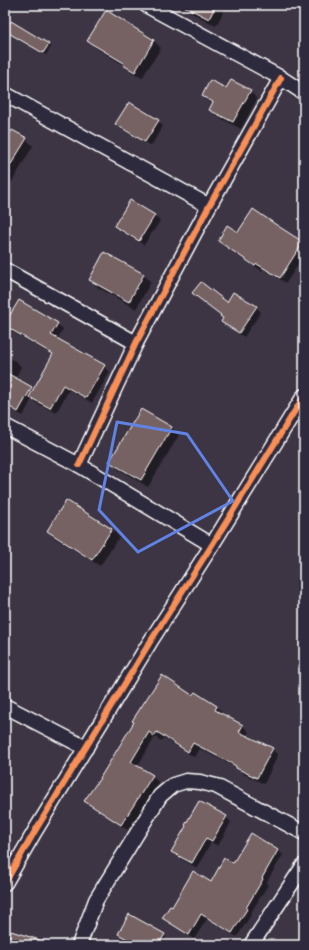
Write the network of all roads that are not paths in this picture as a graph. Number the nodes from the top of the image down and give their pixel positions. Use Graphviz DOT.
graph roads {
  1 [pos="146,5"];
  2 [pos="281,78"];
  3 [pos="304,93"];
  4 [pos="5,94"];
  5 [pos="209,206"];
  6 [pos="5,270"];
  7 [pos="136,344"];
  8 [pos="304,396"];
  9 [pos="5,426"];
  10 [pos="79,465"];
  11 [pos="212,545"];
  12 [pos="5,706"];
  13 [pos="86,748"];
  14 [pos="304,833"];
  15 [pos="304,865"];
  16 [pos="5,883"];
  17 [pos="79,945"];
  18 [pos="250,945"];
  1 -- 2 [label="street"];
  2 -- 3 [label="street"];
  2 -- 5 [label="street"];
  4 -- 5 [label="street"];
  5 -- 7 [label="street"];
  6 -- 7 [label="street"];
  7 -- 10 [label="street"];
  8 -- 11 [label="street"];
  9 -- 10 [label="street"];
  10 -- 11 [label="street"];
  11 -- 13 [label="street"];
  12 -- 13 [label="street"];
  13 -- 16 [label="street"];
  14 -- 17 [label="street"];
  15 -- 18 [label="street"];
}
